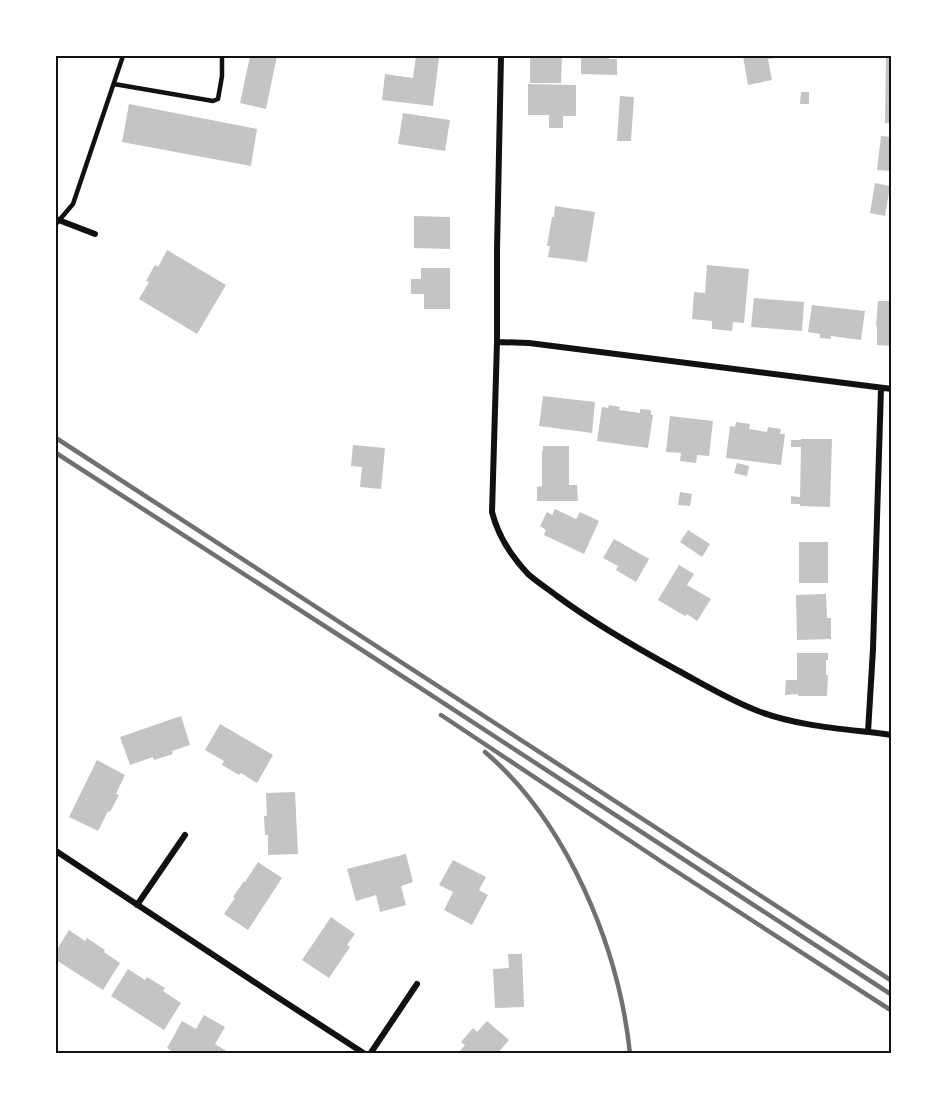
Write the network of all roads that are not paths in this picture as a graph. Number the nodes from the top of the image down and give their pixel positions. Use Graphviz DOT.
graph roads {
  1 [pos="123,56"];
  2 [pos="222,56"];
  3 [pos="501,56"];
  4 [pos="114,84"];
  5 [pos="56,221"];
  6 [pos="95,234"];
  7 [pos="497,342"];
  8 [pos="881,388"];
  9 [pos="891,389"];
  10 [pos="868,732"];
  11 [pos="891,735"];
  12 [pos="185,835"];
  13 [pos="56,851"];
  14 [pos="137,904"];
  15 [pos="417,984"];
  16 [pos="365,1053"];
  17 [pos="370,1053"];
  1 -- 4 [label="lane"];
  2 -- 4 [label="lane"];
  3 -- 7 [label="street"];
  4 -- 5 [label="lane"];
  5 -- 6 [label="street"];
  7 -- 8 [label="street"];
  7 -- 10 [label="street"];
  8 -- 9 [label="street"];
  8 -- 10 [label="street"];
  10 -- 11 [label="street"];
  12 -- 14 [label="street"];
  13 -- 14 [label="street"];
  14 -- 16 [label="street"];
  15 -- 17 [label="street"];
}
